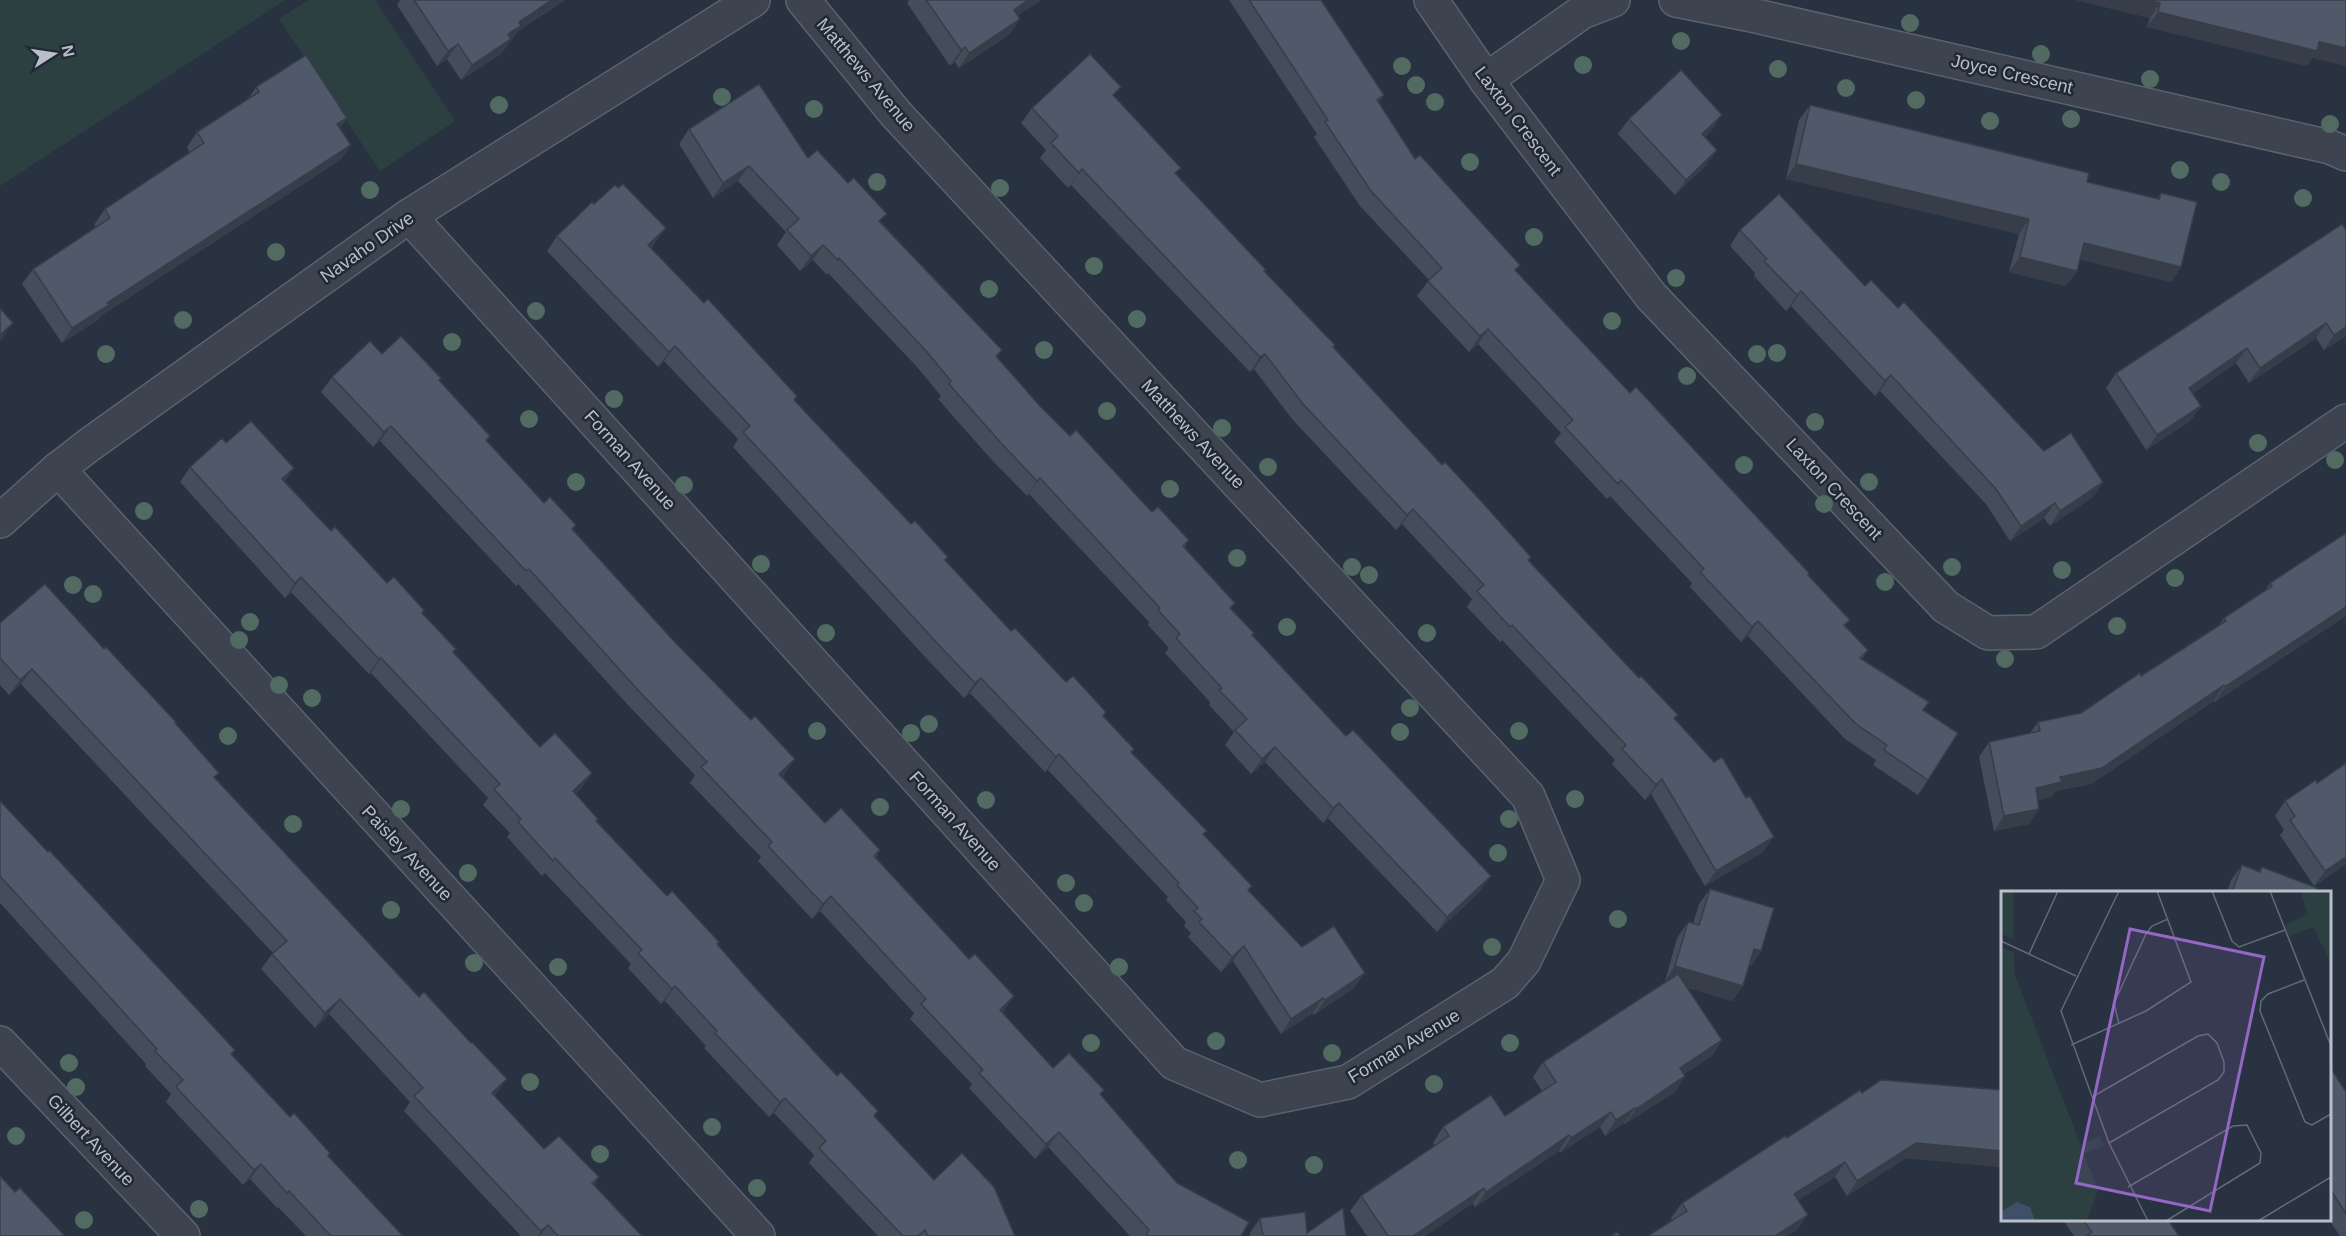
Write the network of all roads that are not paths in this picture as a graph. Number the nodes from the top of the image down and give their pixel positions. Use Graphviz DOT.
graph roads {
  1 [pos="753,0"];
  2 [pos="803,0"];
  3 [pos="1431,0"];
  4 [pos="1614,0"];
  5 [pos="1676,0"];
  6 [pos="1486,80"];
  7 [pos="2346,154"];
  8 [pos="409,216"];
  9 [pos="2346,421"];
  10 [pos="58,469"];
  11 [pos="0,521"];
  12 [pos="1563,880"];
  13 [pos="0,1043"];
  14 [pos="183,1236"];
  15 [pos="758,1236"];
  1 -- 8 [label="street, Navaho Drive"];
  2 -- 12 [label="street, Matthews Avenue"];
  3 -- 6 [label="street, Laxton Crescent"];
  4 -- 6 [label="street"];
  5 -- 7 [label="street, Joyce Crescent"];
  6 -- 9 [label="street, Laxton Crescent"];
  8 -- 10 [label="street, Navaho Drive"];
  8 -- 12 [label="street, Forman Avenue"];
  10 -- 11 [label="street, Navaho Drive"];
  10 -- 15 [label="street, Paisley Avenue"];
  13 -- 14 [label="street, Gilbert Avenue"];
}
